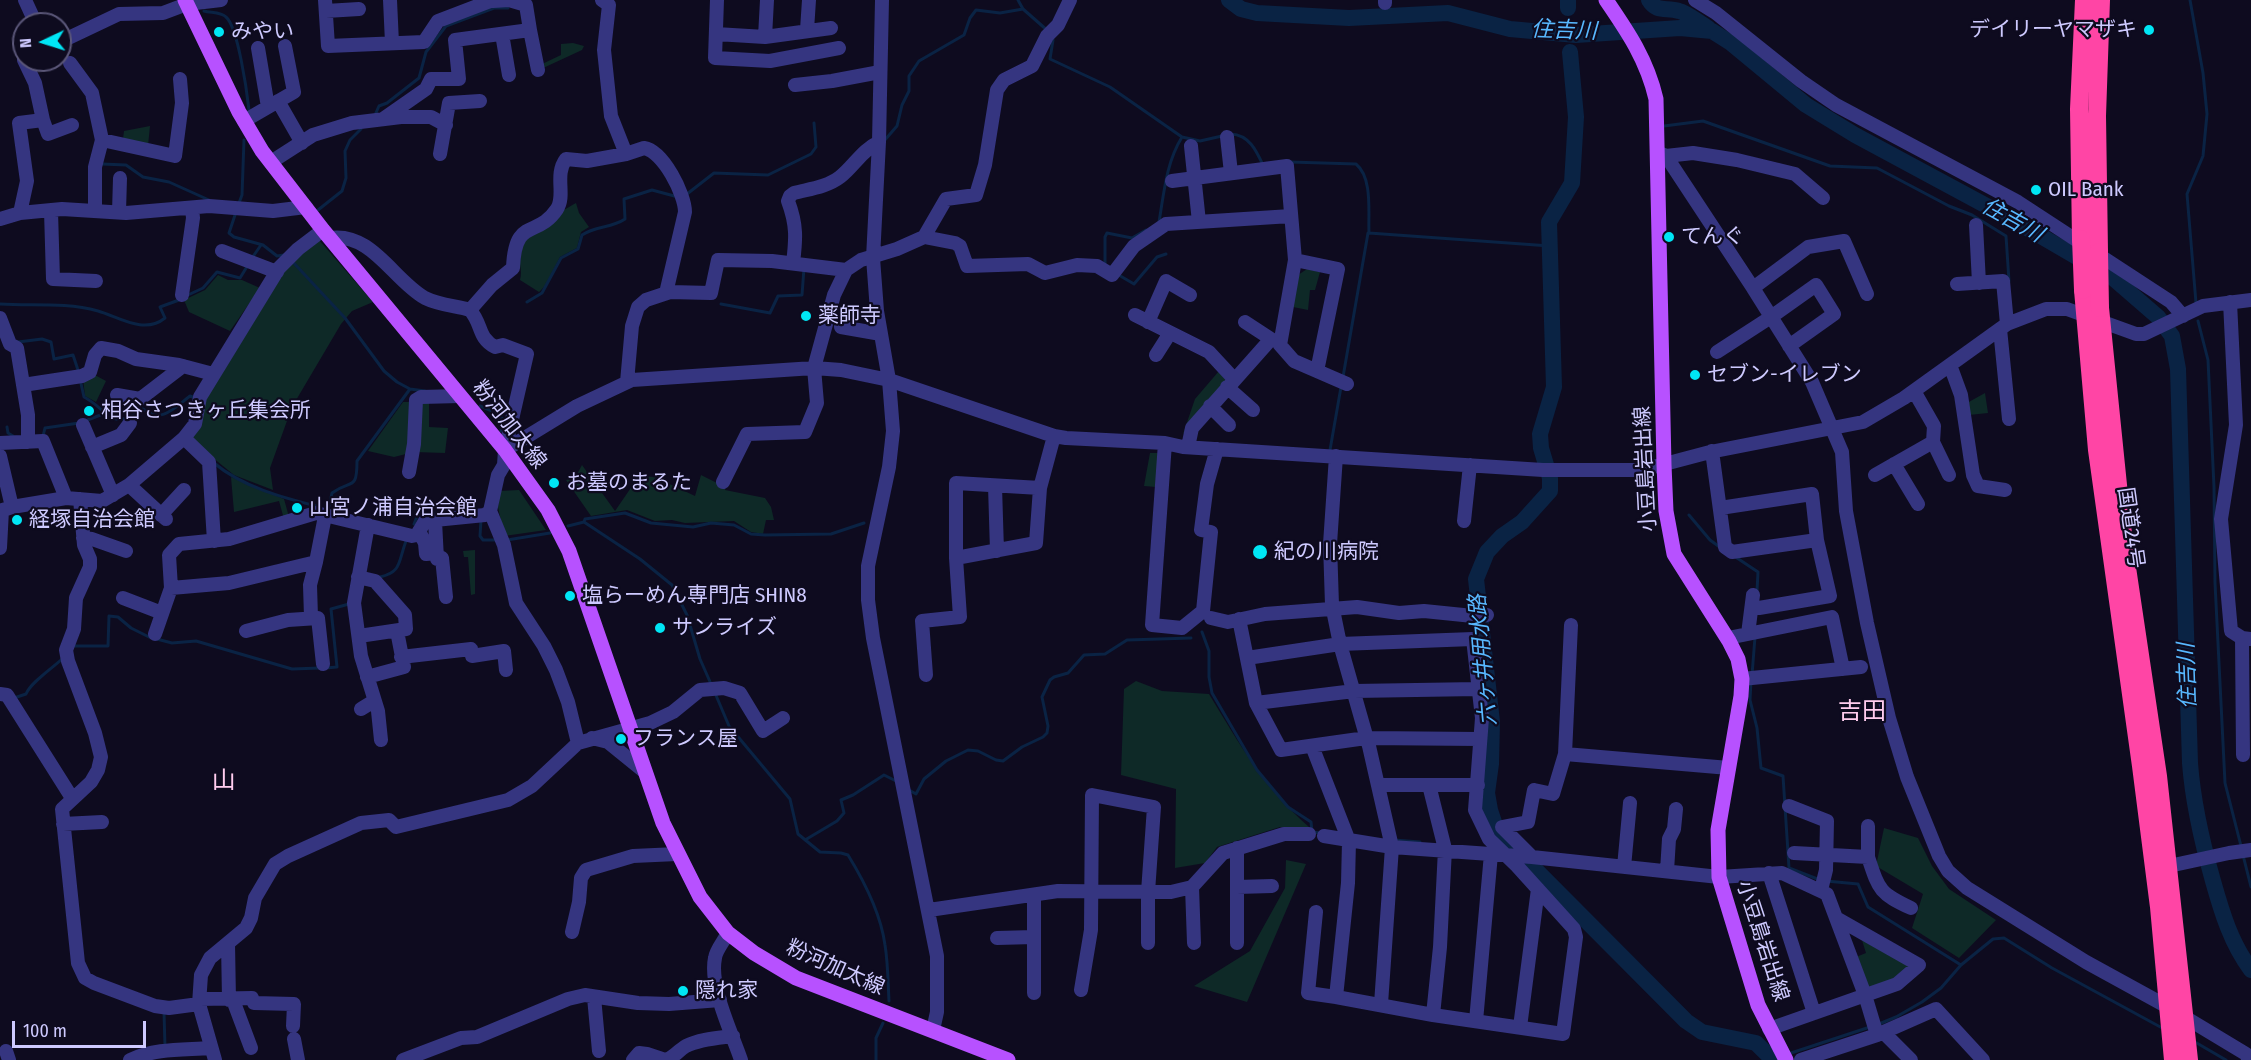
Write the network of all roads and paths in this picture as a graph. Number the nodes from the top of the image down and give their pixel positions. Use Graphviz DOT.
graph roads {
  1 [pos="221,0"];
  2 [pos="390,0"];
  3 [pos="493,0"];
  4 [pos="602,0"];
  5 [pos="717,0"];
  6 [pos="767,0"];
  7 [pos="809,0"];
  8 [pos="882,0"];
  9 [pos="1070,0"];
  10 [pos="1606,0"];
  11 [pos="1695,0"];
  12 [pos="2084,0"];
  13 [pos="2101,0"];
  14 [pos="186,2"];
  15 [pos="525,2"];
  16 [pos="325,6"];
  17 [pos="359,9"];
  18 [pos="831,28"];
  19 [pos="530,30"];
  20 [pos="807,30"];
  21 [pos="502,34"];
  22 [pos="716,34"];
  23 [pos="72,36"];
  24 [pos="765,37"];
  25 [pos="392,43"];
  26 [pos="285,46"];
  27 [pos="258,48"];
  28 [pos="839,48"];
  29 [pos="72,66"];
  30 [pos="538,70"];
  31 [pos="30,72"];
  32 [pos="880,72"];
  33 [pos="509,75"];
  34 [pos="180,80"];
  35 [pos="795,85"];
  36 [pos="480,101"];
  37 [pos="273,104"];
  38 [pos="383,119"];
  39 [pos="43,120"];
  40 [pos="244,121"];
  41 [pos="72,125"];
  42 [pos="446,125"];
  43 [pos="1227,137"];
  44 [pos="102,140"];
  45 [pos="879,142"];
  46 [pos="302,143"];
  47 [pos="1191,146"];
  48 [pos="440,154"];
  49 [pos="626,154"];
  50 [pos="1662,155"];
  51 [pos="271,162"];
  52 [pos="1231,174"];
  53 [pos="120,178"];
  54 [pos="1194,178"];
  55 [pos="1172,182"];
  56 [pos="1823,198"];
  57 [pos="306,207"];
  58 [pos="192,208"];
  59 [pos="51,211"];
  60 [pos="94,211"];
  61 [pos="119,212"];
  62 [pos="20,213"];
  63 [pos="1291,216"];
  64 [pos="0,219"];
  65 [pos="1199,222"];
  66 [pos="1976,225"];
  67 [pos="326,234"];
  68 [pos="924,237"];
  69 [pos="222,251"];
  70 [pos="873,258"];
  71 [pos="1295,260"];
  72 [pos="793,263"];
  73 [pos="846,270"];
  74 [pos="277,272"];
  75 [pos="96,281"];
  76 [pos="1979,283"];
  77 [pos="1957,284"];
  78 [pos="1753,288"];
  79 [pos="666,293"];
  80 [pos="1867,294"];
  81 [pos="182,295"];
  82 [pos="1190,295"];
  83 [pos="2251,300"];
  84 [pos="2230,302"];
  85 [pos="470,310"];
  86 [pos="1135,315"];
  87 [pos="2096,315"];
  88 [pos="1771,317"];
  89 [pos="0,318"];
  90 [pos="2178,319"];
  91 [pos="1148,322"];
  92 [pos="1245,322"];
  93 [pos="841,327"];
  94 [pos="2003,327"];
  95 [pos="1170,333"];
  96 [pos="881,334"];
  97 [pos="1789,346"];
  98 [pos="1717,352"];
  99 [pos="1155,355"];
  100 [pos="1950,365"];
  101 [pos="183,366"];
  102 [pos="814,368"];
  103 [pos="1317,371"];
  104 [pos="210,374"];
  105 [pos="889,380"];
  106 [pos="627,382"];
  107 [pos="1230,383"];
  108 [pos="1347,384"];
  109 [pos="23,385"];
  110 [pos="1914,391"];
  111 [pos="117,395"];
  112 [pos="460,396"];
  113 [pos="1210,406"];
  114 [pos="1253,410"];
  115 [pos="2009,419"];
  116 [pos="129,423"];
  117 [pos="82,425"];
  118 [pos="1229,425"];
  119 [pos="1832,430"];
  120 [pos="1054,436"];
  121 [pos="28,437"];
  122 [pos="184,438"];
  123 [pos="1933,442"];
  124 [pos="0,443"];
  125 [pos="1165,443"];
  126 [pos="92,447"];
  127 [pos="1188,447"];
  128 [pos="1217,449"];
  129 [pos="505,450"];
  130 [pos="1712,451"];
  131 [pos="0,456"];
  132 [pos="1336,456"];
  133 [pos="1894,464"];
  134 [pos="1470,465"];
  135 [pos="1664,465"];
  136 [pos="409,472"];
  137 [pos="1875,475"];
  138 [pos="1949,475"];
  139 [pos="723,482"];
  140 [pos="129,485"];
  141 [pos="995,486"];
  142 [pos="1040,489"];
  143 [pos="184,490"];
  144 [pos="2005,490"];
  145 [pos="113,495"];
  146 [pos="73,499"];
  147 [pos="1918,504"];
  148 [pos="1720,508"];
  149 [pos="5,509"];
  150 [pos="490,511"];
  151 [pos="325,516"];
  152 [pos="435,520"];
  153 [pos="1464,521"];
  154 [pos="368,525"];
  155 [pos="419,531"];
  156 [pos="83,538"];
  157 [pos="1817,540"];
  158 [pos="214,541"];
  159 [pos="0,548"];
  160 [pos="126,551"];
  161 [pos="997,551"];
  162 [pos="436,553"];
  163 [pos="956,558"];
  164 [pos="316,562"];
  165 [pos="358,577"];
  166 [pos="171,588"];
  167 [pos="446,597"];
  168 [pos="123,598"];
  169 [pos="1333,610"];
  170 [pos="162,613"];
  171 [pos="1480,616"];
  172 [pos="311,617"];
  173 [pos="1211,618"];
  174 [pos="1239,619"];
  175 [pos="1571,625"];
  176 [pos="246,631"];
  177 [pos="397,631"];
  178 [pos="1753,633"];
  179 [pos="155,634"];
  180 [pos="359,636"];
  181 [pos="1728,638"];
  182 [pos="2247,638"];
  183 [pos="1340,644"];
  184 [pos="401,657"];
  185 [pos="1247,658"];
  186 [pos="323,664"];
  187 [pos="1861,667"];
  188 [pos="506,669"];
  189 [pos="1843,669"];
  190 [pos="926,675"];
  191 [pos="367,677"];
  192 [pos="1749,678"];
  193 [pos="1478,689"];
  194 [pos="1354,691"];
  195 [pos="0,694"];
  196 [pos="374,701"];
  197 [pos="1256,703"];
  198 [pos="361,709"];
  199 [pos="783,718"];
  200 [pos="629,727"];
  201 [pos="592,738"];
  202 [pos="1366,738"];
  203 [pos="1479,739"];
  204 [pos="381,740"];
  205 [pos="578,743"];
  206 [pos="1312,746"];
  207 [pos="1565,754"];
  208 [pos="2243,755"];
  209 [pos="1729,768"];
  210 [pos="645,772"];
  211 [pos="1378,785"];
  212 [pos="1429,785"];
  213 [pos="1478,785"];
  214 [pos="72,798"];
  215 [pos="1630,803"];
  216 [pos="1789,806"];
  217 [pos="1676,808"];
  218 [pos="102,822"];
  219 [pos="63,824"];
  220 [pos="1868,826"];
  221 [pos="1309,834"];
  222 [pos="1324,836"];
  223 [pos="1350,841"];
  224 [pos="1392,847"];
  225 [pos="1238,848"];
  226 [pos="1445,849"];
  227 [pos="2251,850"];
  228 [pos="1794,853"];
  229 [pos="677,854"];
  230 [pos="1491,854"];
  231 [pos="1827,855"];
  232 [pos="1507,856"];
  233 [pos="1532,857"];
  234 [pos="1868,857"];
  235 [pos="2169,866"];
  236 [pos="1624,867"];
  237 [pos="1667,871"];
  238 [pos="1769,873"];
  239 [pos="1719,877"];
  240 [pos="1823,884"];
  241 [pos="1272,886"];
  242 [pos="1192,887"];
  243 [pos="1237,887"];
  244 [pos="1538,889"];
  245 [pos="1090,892"];
  246 [pos="1148,892"];
  247 [pos="1034,896"];
  248 [pos="1911,908"];
  249 [pos="929,910"];
  250 [pos="1316,912"];
  251 [pos="1838,920"];
  252 [pos="572,932"];
  253 [pos="728,933"];
  254 [pos="1034,937"];
  255 [pos="997,938"];
  256 [pos="1148,943"];
  257 [pos="1194,943"];
  258 [pos="1237,943"];
  259 [pos="228,948"];
  260 [pos="1081,990"];
  261 [pos="1034,993"];
  262 [pos="1865,995"];
  263 [pos="594,997"];
  264 [pos="1336,997"];
  265 [pos="231,1000"];
  266 [pos="720,1000"];
  267 [pos="200,1001"];
  268 [pos="1381,1004"];
  269 [pos="1814,1013"];
  270 [pos="1433,1015"];
  271 [pos="2178,1019"];
  272 [pos="1476,1021"];
  273 [pos="1520,1027"];
  274 [pos="1769,1029"];
  275 [pos="1877,1029"];
  276 [pos="933,1030"];
  277 [pos="733,1036"];
  278 [pos="251,1048"];
  279 [pos="599,1051"];
  280 [pos="213,1054"];
  281 [pos="1838,1055"];
  282 [pos="2180,1056"];
  283 [pos="130,1060"];
  284 [pos="298,1060"];
  285 [pos="403,1060"];
  286 [pos="633,1060"];
  287 [pos="666,1060"];
  288 [pos="741,1060"];
  289 [pos="1008,1060"];
  290 [pos="1786,1060"];
  291 [pos="1801,1060"];
  292 [pos="1911,1060"];
  293 [pos="1983,1060"];
  294 [pos="2249,1060"];
  1 -- 14 [label="street"];
  2 -- 25 [label="street"];
  3 -- 15 [label="street"];
  3 -- 25 [label="street"];
  4 -- 49 [label="street"];
  5 -- 22 [label="street"];
  6 -- 24 [label="street"];
  7 -- 20 [label="street"];
  8 -- 32 [label="street"];
  9 -- 68 [label="street"];
  10 -- 50 [label="main road, 小豆島岩出線"];
  11 -- 90 [label="street"];
  12 -- 87 [label="highway, 国道24号, bridge"];
  13 -- 87 [label="highway, 国道24号, bridge"];
  14 -- 23 [label="street"];
  14 -- 40 [label="main road, 粉河加太線"];
  15 -- 19 [label="street"];
  16 -- 17 [label="street"];
  16 -- 25 [label="street"];
  18 -- 20 [label="street"];
  19 -- 21 [label="street"];
  19 -- 30 [label="street"];
  20 -- 24 [label="street"];
  21 -- 33 [label="street"];
  21 -- 38 [label="street"];
  22 -- 24 [label="street"];
  22 -- 28 [label="street"];
  26 -- 37 [label="street"];
  27 -- 37 [label="street"];
  29 -- 44 [label="street"];
  31 -- 39 [label="street"];
  32 -- 35 [label="street"];
  32 -- 45 [label="street"];
  34 -- 44 [label="street"];
  36 -- 42 [label="street"];
  37 -- 40 [label="street"];
  37 -- 46 [label="street"];
  38 -- 42 [label="street"];
  38 -- 46 [label="street"];
  39 -- 41 [label="street"];
  39 -- 62 [label="street"];
  40 -- 51 [label="main road, 粉河加太線"];
  42 -- 48 [label="street"];
  43 -- 52 [label="street"];
  44 -- 60 [label="street"];
  45 -- 70 [label="street"];
  45 -- 72 [label="street"];
  46 -- 51 [label="street"];
  47 -- 54 [label="street"];
  49 -- 79 [label="street"];
  49 -- 85 [label="street"];
  50 -- 56 [label="street"];
  50 -- 78 [label="street"];
  50 -- 135 [label="main road, 小豆島岩出線"];
  51 -- 57 [label="main road, 粉河加太線"];
  52 -- 54 [label="street"];
  52 -- 63 [label="street"];
  53 -- 61 [label="street"];
  54 -- 55 [label="street"];
  54 -- 65 [label="street"];
  57 -- 58 [label="street"];
  57 -- 67 [label="main road, 粉河加太線"];
  58 -- 61 [label="street"];
  58 -- 81 [label="street"];
  59 -- 60 [label="street"];
  59 -- 62 [label="street"];
  59 -- 75 [label="street"];
  60 -- 61 [label="street"];
  62 -- 64 [label="street"];
  63 -- 65 [label="street"];
  63 -- 71 [label="street"];
  65 -- 68 [label="street"];
  66 -- 76 [label="street"];
  67 -- 74 [label="street"];
  67 -- 85 [label="street"];
  67 -- 112 [label="main road, 粉河加太線"];
  68 -- 70 [label="street"];
  69 -- 74 [label="street"];
  70 -- 73 [label="street"];
  70 -- 96 [label="street"];
  71 -- 103 [label="street"];
  71 -- 103 [label="street"];
  72 -- 73 [label="street"];
  72 -- 79 [label="street"];
  73 -- 102 [label="street"];
  74 -- 104 [label="street"];
  76 -- 77 [label="street"];
  76 -- 94 [label="street"];
  78 -- 80 [label="street"];
  78 -- 88 [label="street"];
  79 -- 106 [label="street"];
  82 -- 91 [label="street"];
  83 -- 84 [label="street"];
  84 -- 90 [label="street"];
  84 -- 182 [label="street"];
  85 -- 129 [label="street"];
  86 -- 91 [label="street"];
  87 -- 90 [label="street"];
  87 -- 94 [label="street"];
  87 -- 235 [label="highway, 国道24号"];
  87 -- 271 [label="highway, 国道24号"];
  88 -- 97 [label="street"];
  88 -- 97 [label="street"];
  88 -- 98 [label="street"];
  89 -- 109 [label="street"];
  91 -- 95 [label="street"];
  92 -- 107 [label="street"];
  93 -- 96 [label="street"];
  94 -- 100 [label="street"];
  94 -- 115 [label="street"];
  95 -- 99 [label="street"];
  95 -- 107 [label="street"];
  96 -- 105 [label="street"];
  97 -- 119 [label="street"];
  100 -- 110 [label="street"];
  100 -- 144 [label="street"];
  101 -- 104 [label="street"];
  101 -- 109 [label="street"];
  101 -- 111 [label="street"];
  102 -- 105 [label="street"];
  102 -- 106 [label="street"];
  102 -- 139 [label="street"];
  103 -- 108 [label="street"];
  104 -- 122 [label="street"];
  105 -- 120 [label="street"];
  105 -- 249 [label="street"];
  106 -- 129 [label="street"];
  107 -- 113 [label="street"];
  107 -- 114 [label="street"];
  109 -- 121 [label="street"];
  110 -- 119 [label="street"];
  110 -- 123 [label="street"];
  112 -- 129 [label="main road, 粉河加太線"];
  112 -- 136 [label="street"];
  113 -- 118 [label="street"];
  113 -- 127 [label="street"];
  116 -- 126 [label="street"];
  117 -- 126 [label="street"];
  119 -- 130 [label="street"];
  119 -- 271 [label="street"];
  120 -- 125 [label="street"];
  120 -- 142 [label="street"];
  121 -- 124 [label="street"];
  121 -- 146 [label="street"];
  122 -- 140 [label="street"];
  122 -- 158 [label="street"];
  123 -- 133 [label="street"];
  123 -- 138 [label="street"];
  125 -- 127 [label="street"];
  125 -- 128 [label="street"];
  126 -- 145 [label="street"];
  127 -- 128 [label="street"];
  128 -- 132 [label="street"];
  129 -- 150 [label="street"];
  129 -- 200 [label="main road, 粉河加太線"];
  130 -- 135 [label="street"];
  130 -- 148 [label="street"];
  131 -- 149 [label="street"];
  132 -- 134 [label="street"];
  132 -- 169 [label="street"];
  133 -- 137 [label="street"];
  133 -- 147 [label="street"];
  134 -- 135 [label="street"];
  134 -- 153 [label="street"];
  135 -- 181 [label="main road, 小豆島岩出線"];
  140 -- 143 [label="street"];
  140 -- 145 [label="street"];
  141 -- 142 [label="street"];
  141 -- 161 [label="street"];
  141 -- 163 [label="street"];
  142 -- 161 [label="street"];
  145 -- 146 [label="street"];
  146 -- 149 [label="street"];
  146 -- 156 [label="street"];
  148 -- 157 [label="street"];
  148 -- 157 [label="street"];
  149 -- 159 [label="street"];
  150 -- 152 [label="street"];
  150 -- 205 [label="street"];
  151 -- 154 [label="street"];
  151 -- 158 [label="street"];
  151 -- 164 [label="street"];
  152 -- 155 [label="street"];
  152 -- 162 [label="street"];
  154 -- 155 [label="street"];
  154 -- 165 [label="street"];
  155 -- 162 [label="street"];
  156 -- 160 [label="street"];
  156 -- 214 [label="street"];
  157 -- 178 [label="street"];
  158 -- 166 [label="street"];
  161 -- 163 [label="street"];
  162 -- 167 [label="street"];
  163 -- 190 [label="street"];
  164 -- 166 [label="street"];
  164 -- 172 [label="street"];
  165 -- 177 [label="street"];
  165 -- 180 [label="street"];
  166 -- 170 [label="street"];
  168 -- 170 [label="street"];
  169 -- 171 [label="street"];
  169 -- 174 [label="street"];
  169 -- 183 [label="street"];
  170 -- 179 [label="street"];
  172 -- 176 [label="street"];
  172 -- 186 [label="street"];
  173 -- 174 [label="street"];
  174 -- 185 [label="street"];
  175 -- 207 [label="street"];
  177 -- 180 [label="street"];
  177 -- 184 [label="street"];
  178 -- 181 [label="street"];
  178 -- 189 [label="street"];
  180 -- 191 [label="street"];
  181 -- 192 [label="main road, 小豆島岩出線"];
  182 -- 208 [label="street"];
  183 -- 185 [label="street"];
  183 -- 193 [label="street"];
  183 -- 194 [label="street"];
  184 -- 188 [label="street"];
  184 -- 191 [label="street"];
  185 -- 197 [label="street"];
  187 -- 189 [label="street"];
  189 -- 192 [label="street"];
  191 -- 196 [label="street"];
  192 -- 209 [label="main road, 小豆島岩出線"];
  193 -- 194 [label="street"];
  193 -- 203 [label="street"];
  194 -- 197 [label="street"];
  194 -- 202 [label="street"];
  195 -- 214 [label="street"];
  196 -- 198 [label="street"];
  196 -- 204 [label="street"];
  197 -- 206 [label="street"];
  199 -- 200 [label="street"];
  200 -- 201 [label="street"];
  200 -- 210 [label="main road, 粉河加太線"];
  201 -- 205 [label="street"];
  201 -- 210 [label="street"];
  202 -- 203 [label="street"];
  202 -- 206 [label="street"];
  202 -- 211 [label="street"];
  203 -- 213 [label="street"];
  205 -- 259 [label="street"];
  206 -- 223 [label="street"];
  207 -- 209 [label="street"];
  207 -- 233 [label="street"];
  209 -- 239 [label="main road, 小豆島岩出線"];
  210 -- 229 [label="main road, 粉河加太線"];
  211 -- 212 [label="street"];
  211 -- 224 [label="street"];
  212 -- 213 [label="street"];
  212 -- 226 [label="street"];
  213 -- 232 [label="street"];
  214 -- 219 [label="street"];
  215 -- 236 [label="street"];
  216 -- 231 [label="street"];
  217 -- 237 [label="street"];
  218 -- 219 [label="street"];
  219 -- 267 [label="street"];
  220 -- 234 [label="street"];
  221 -- 225 [label="street"];
  222 -- 223 [label="street"];
  223 -- 224 [label="street"];
  223 -- 264 [label="street"];
  224 -- 226 [label="street"];
  224 -- 268 [label="street"];
  225 -- 242 [label="street"];
  225 -- 243 [label="street"];
  226 -- 230 [label="street"];
  226 -- 270 [label="street"];
  227 -- 235 [label="street"];
  228 -- 231 [label="street"];
  229 -- 252 [label="street"];
  229 -- 253 [label="main road, 粉河加太線"];
  230 -- 232 [label="street"];
  230 -- 272 [label="street"];
  231 -- 234 [label="street"];
  231 -- 240 [label="street"];
  232 -- 233 [label="street"];
  232 -- 244 [label="street"];
  233 -- 236 [label="street"];
  234 -- 248 [label="street"];
  235 -- 271 [label="highway, 国道24号"];
  236 -- 237 [label="street"];
  237 -- 239 [label="street"];
  238 -- 239 [label="street"];
  238 -- 240 [label="street"];
  238 -- 269 [label="street"];
  239 -- 274 [label="main road, 小豆島岩出線"];
  240 -- 251 [label="street"];
  241 -- 243 [label="street"];
  242 -- 246 [label="street"];
  242 -- 257 [label="street"];
  243 -- 258 [label="street"];
  244 -- 273 [label="street"];
  244 -- 273 [label="street"];
  245 -- 246 [label="street"];
  245 -- 246 [label="street"];
  245 -- 247 [label="street"];
  245 -- 260 [label="street"];
  246 -- 256 [label="street"];
  247 -- 249 [label="street"];
  247 -- 254 [label="street"];
  249 -- 276 [label="street"];
  250 -- 264 [label="street"];
  251 -- 262 [label="street"];
  251 -- 262 [label="street"];
  253 -- 266 [label="street"];
  253 -- 276 [label="main road, 粉河加太線"];
  254 -- 255 [label="street"];
  254 -- 261 [label="street"];
  259 -- 265 [label="street"];
  259 -- 267 [label="street"];
  262 -- 269 [label="street"];
  262 -- 275 [label="street"];
  263 -- 266 [label="street"];
  263 -- 279 [label="street"];
  263 -- 285 [label="street"];
  264 -- 268 [label="street"];
  265 -- 267 [label="street"];
  265 -- 278 [label="street"];
  265 -- 284 [label="street"];
  266 -- 277 [label="street"];
  267 -- 280 [label="street"];
  268 -- 270 [label="street"];
  269 -- 274 [label="street"];
  270 -- 272 [label="street"];
  271 -- 282 [label="highway, 国道24号"];
  271 -- 294 [label="street"];
  272 -- 273 [label="street"];
  274 -- 290 [label="main road, 小豆島岩出線"];
  275 -- 281 [label="street"];
  275 -- 292 [label="street"];
  275 -- 293 [label="street"];
  276 -- 289 [label="main road, 粉河加太線"];
  277 -- 287 [label="street"];
  277 -- 288 [label="street"];
  280 -- 283 [label="street"];
  281 -- 291 [label="street"];
  286 -- 287 [label="street"];
}
